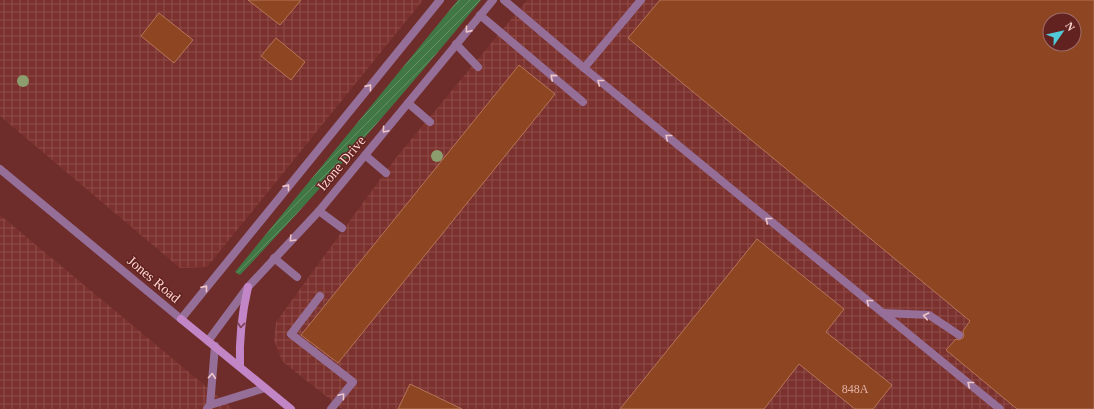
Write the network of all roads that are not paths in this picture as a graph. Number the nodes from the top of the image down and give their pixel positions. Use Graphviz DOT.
graph roads {
  1 [pos="440,0"];
  2 [pos="493,0"];
  3 [pos="504,0"];
  4 [pos="641,0"];
  5 [pos="480,15"];
  6 [pos="456,44"];
  7 [pos="478,68"];
  8 [pos="584,68"];
  9 [pos="583,102"];
  10 [pos="408,103"];
  11 [pos="430,122"];
  12 [pos="365,155"];
  13 [pos="0,169"];
  14 [pos="386,173"];
  15 [pos="318,211"];
  16 [pos="342,228"];
  17 [pos="274,258"];
  18 [pos="297,277"];
  19 [pos="248,287"];
  20 [pos="320,296"];
  21 [pos="883,313"];
  22 [pos="180,318"];
  23 [pos="959,335"];
  24 [pos="211,343"];
  25 [pos="240,366"];
  26 [pos="266,388"];
  27 [pos="208,407"];
  28 [pos="291,409"];
  29 [pos="331,409"];
  30 [pos="1000,409"];
  22 -- 1 [label="street, Izone Drive, one-way"];
  2 -- 5 [label="street, Izone Drive"];
  3 -- 8 [label="street"];
  4 -- 8 [label="street"];
  5 -- 6 [label="street, Izone Drive, one-way"];
  9 -- 5 [label="street, one-way"];
  6 -- 7 [label="street"];
  6 -- 10 [label="street, Izone Drive"];
  21 -- 8 [label="street, one-way"];
  10 -- 11 [label="street"];
  10 -- 12 [label="street, Izone Drive, one-way"];
  12 -- 14 [label="street"];
  12 -- 15 [label="street, Izone Drive"];
  13 -- 22 [label="street, Jones Road"];
  15 -- 16 [label="street"];
  15 -- 17 [label="street, Izone Drive, one-way"];
  17 -- 18 [label="street"];
  17 -- 19 [label="street, Izone Drive"];
  19 -- 24 [label="street, Izone Drive"];
  19 -- 25 [label="main road, one-way"];
  29 -- 20 [label="street, one-way"];
  23 -- 21 [label="street, one-way"];
  30 -- 21 [label="street, one-way"];
  22 -- 24 [label="main road, Jones Road"];
  24 -- 25 [label="main road, Jones Road"];
  27 -- 24 [label="street, one-way"];
  25 -- 26 [label="main road, Jones Road"];
  26 -- 27 [label="street"];
  26 -- 28 [label="main road, Jones Road"];
}
